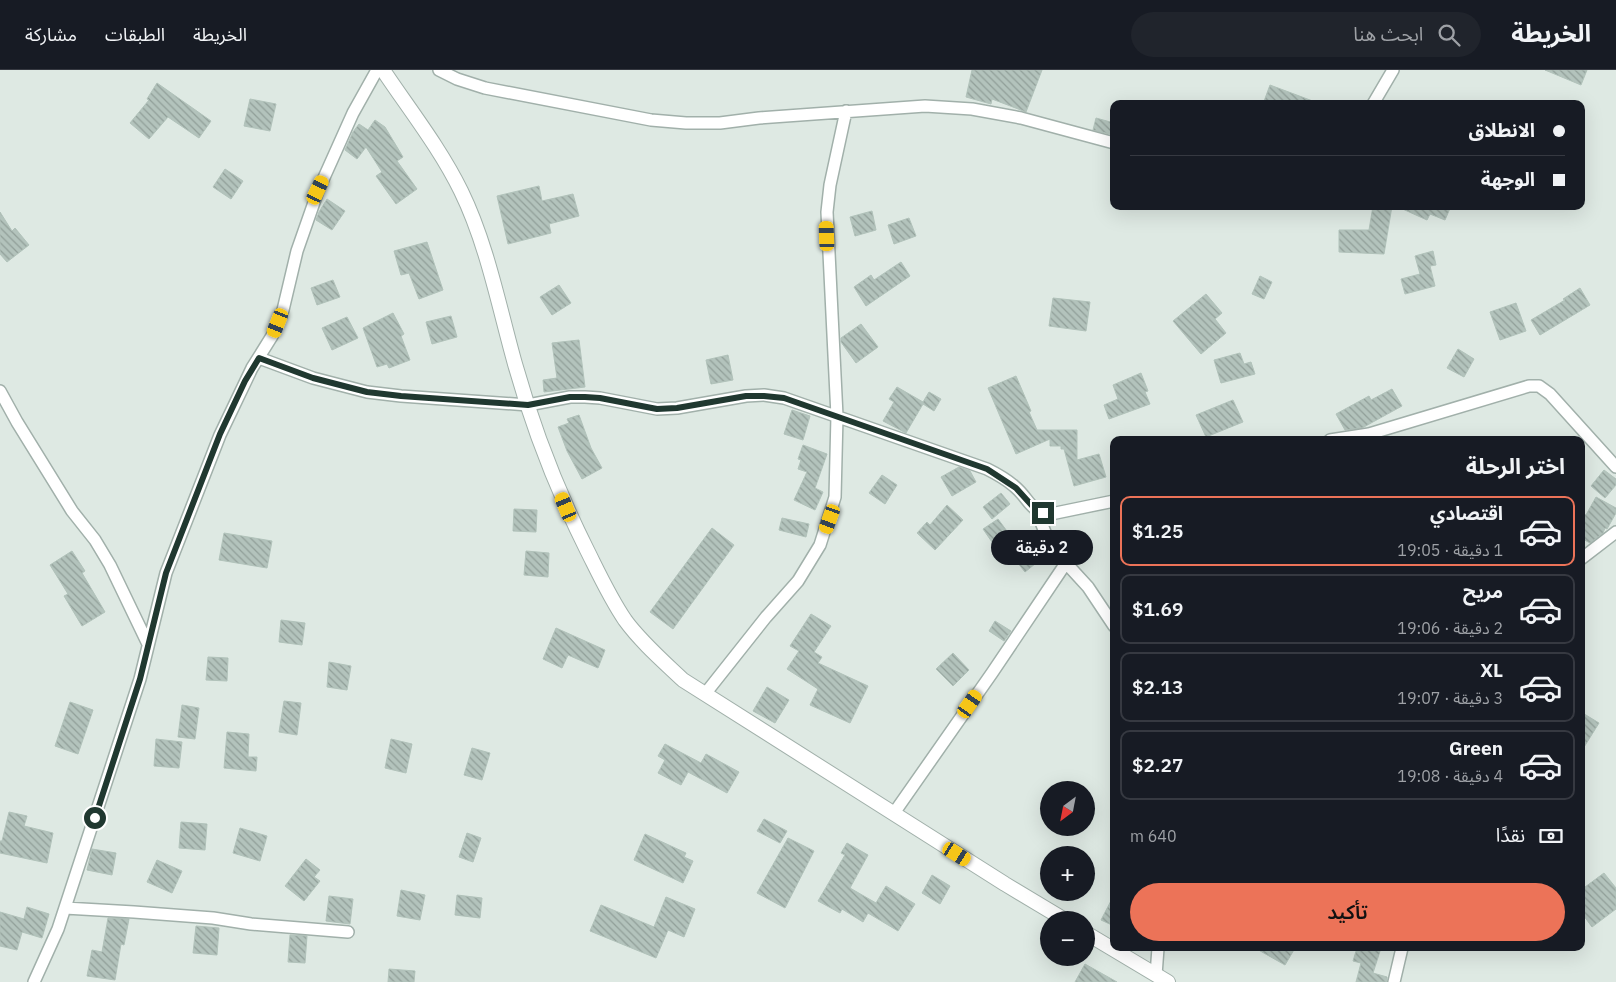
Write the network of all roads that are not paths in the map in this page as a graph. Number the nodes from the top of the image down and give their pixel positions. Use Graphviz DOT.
graph roads {
  1 [pos="376,70"];
  2 [pos="383,70"];
  3 [pos="439,70"];
  4 [pos="1393,70"];
  5 [pos="1375,100"];
  6 [pos="846,111"];
  7 [pos="1110,142"];
  8 [pos="259,358"];
  9 [pos="1,395"];
  10 [pos="528,405"];
  11 [pos="837,416"];
  12 [pos="1356,436"];
  13 [pos="1616,467"];
  14 [pos="1110,503"];
  15 [pos="1036,510"];
  16 [pos="1616,532"];
  17 [pos="1585,556"];
  18 [pos="1066,563"];
  19 [pos="1110,620"];
  20 [pos="148,644"];
  21 [pos="705,694"];
  22 [pos="894,813"];
  23 [pos="65,908"];
  24 [pos="1050,911"];
  25 [pos="348,932"];
  26 [pos="1095,938"];
  27 [pos="1110,947"];
  28 [pos="1116,951"];
  29 [pos="1158,951"];
  30 [pos="1401,951"];
  31 [pos="1162,978"];
  32 [pos="34,982"];
  33 [pos="1394,982"];
  1 -- 8 [label="street"];
  2 -- 10 [label="street"];
  3 -- 6 [label="street"];
  4 -- 5 [label="street"];
  6 -- 7 [label="street"];
  6 -- 11 [label="street"];
  8 -- 10 [label="street"];
  8 -- 20 [label="street"];
  9 -- 20 [label="street"];
  10 -- 11 [label="street"];
  10 -- 21 [label="street"];
  11 -- 15 [label="street"];
  11 -- 21 [label="street"];
  12 -- 13 [label="street"];
  14 -- 15 [label="street"];
  15 -- 18 [label="street"];
  16 -- 17 [label="street"];
  18 -- 19 [label="street"];
  18 -- 22 [label="street"];
  20 -- 23 [label="street"];
  21 -- 22 [label="street"];
  22 -- 24 [label="street"];
  23 -- 25 [label="street"];
  23 -- 32 [label="street"];
  26 -- 27 [label="street"];
  28 -- 31 [label="street"];
  29 -- 31 [label="street"];
  30 -- 33 [label="street"];
}
